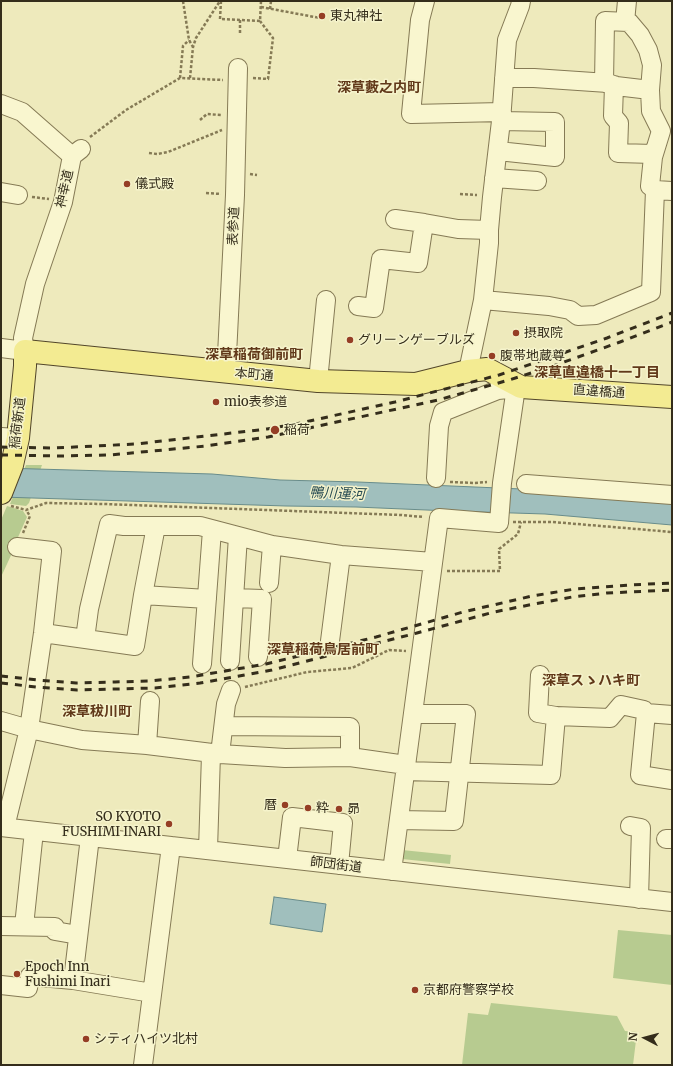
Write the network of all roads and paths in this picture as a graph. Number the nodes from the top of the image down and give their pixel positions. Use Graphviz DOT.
graph roads {
  1 [pos="183,1"];
  2 [pos="220,1"];
  3 [pos="261,1"];
  4 [pos="271,1"];
  5 [pos="425,1"];
  6 [pos="521,1"];
  7 [pos="627,1"];
  8 [pos="261,7"];
  9 [pos="270,9"];
  10 [pos="320,18"];
  11 [pos="240,20"];
  12 [pos="260,21"];
  13 [pos="625,22"];
  14 [pos="240,33"];
  15 [pos="189,40"];
  16 [pos="193,47"];
  17 [pos="238,75"];
  18 [pos="180,78"];
  19 [pos="190,78"];
  20 [pos="504,78"];
  21 [pos="609,84"];
  22 [pos="650,90"];
  23 [pos="1,104"];
  24 [pos="501,116"];
  25 [pos="238,118"];
  26 [pos="200,120"];
  27 [pos="498,151"];
  28 [pos="77,152"];
  29 [pos="149,153"];
  30 [pos="653,154"];
  31 [pos="494,178"];
  32 [pos="537,181"];
  33 [pos="664,190"];
  34 [pos="10,193"];
  35 [pos="63,202"];
  36 [pos="395,219"];
  37 [pos="424,223"];
  38 [pos="489,230"];
  39 [pos="326,300"];
  40 [pos="483,300"];
  41 [pos="358,306"];
  42 [pos="1,348"];
  43 [pos="25,351"];
  44 [pos="468,371"];
  45 [pos="225,372"];
  46 [pos="318,381"];
  47 [pos="514,386"];
  48 [pos="672,397"];
  49 [pos="9,438"];
  50 [pos="436,478"];
  51 [pos="502,482"];
  52 [pos="526,484"];
  53 [pos="672,495"];
  54 [pos="4,498"];
  55 [pos="26,510"];
  56 [pos="439,518"];
  57 [pos="499,520"];
  58 [pos="521,522"];
  59 [pos="156,526"];
  60 [pos="212,530"];
  61 [pos="672,532"];
  62 [pos="238,536"];
  63 [pos="272,544"];
  64 [pos="17,547"];
  65 [pos="341,555"];
  66 [pos="433,566"];
  67 [pos="270,584"];
  68 [pos="143,595"];
  69 [pos="234,598"];
  70 [pos="207,599"];
  71 [pos="43,633"];
  72 [pos="85,639"];
  73 [pos="330,641"];
  74 [pos="421,652"];
  75 [pos="258,657"];
  76 [pos="230,661"];
  77 [pos="202,664"];
  78 [pos="540,675"];
  79 [pos="231,690"];
  80 [pos="150,701"];
  81 [pos="646,713"];
  82 [pos="413,714"];
  83 [pos="672,715"];
  84 [pos="556,716"];
  85 [pos="1,721"];
  86 [pos="224,726"];
  87 [pos="29,730"];
  88 [pos="147,745"];
  89 [pos="216,754"];
  90 [pos="350,757"];
  91 [pos="406,768"];
  92 [pos="459,773"];
  93 [pos="672,780"];
  94 [pos="399,820"];
  95 [pos="630,826"];
  96 [pos="3,827"];
  97 [pos="34,831"];
  98 [pos="90,837"];
  99 [pos="171,846"];
  100 [pos="208,850"];
  101 [pos="288,859"];
  102 [pos="338,865"];
  103 [pos="392,871"];
  104 [pos="639,899"];
  105 [pos="672,902"];
  106 [pos="1,926"];
  107 [pos="24,926"];
  108 [pos="78,935"];
  109 [pos="73,980"];
  110 [pos="1,986"];
  111 [pos="152,993"];
  112 [pos="143,1065"];
  1 -- 15 [label="path"];
  2 -- 11 [label="path"];
  2 -- 16 [label="path"];
  3 -- 8 [label="path"];
  4 -- 9 [label="path"];
  5 -- 24 [label="street"];
  6 -- 20 [label="street"];
  7 -- 13 [label="street"];
  8 -- 9 [label="path"];
  8 -- 12 [label="path"];
  9 -- 10 [label="path"];
  11 -- 12 [label="path"];
  11 -- 14 [label="path"];
  12 -- 17 [label="path"];
  13 -- 21 [label="street"];
  13 -- 22 [label="street"];
  15 -- 16 [label="path"];
  15 -- 18 [label="path"];
  16 -- 19 [label="path"];
  17 -- 19 [label="path"];
  17 -- 25 [label="street, 表参道"];
  18 -- 19 [label="path"];
  18 -- 28 [label="path"];
  20 -- 21 [label="street"];
  20 -- 24 [label="street"];
  21 -- 22 [label="street"];
  21 -- 30 [label="street"];
  22 -- 30 [label="street"];
  23 -- 28 [label="street"];
  24 -- 27 [label="street"];
  24 -- 27 [label="street"];
  25 -- 26 [label="path"];
  25 -- 29 [label="path"];
  25 -- 45 [label="street, 表参道"];
  27 -- 31 [label="street"];
  28 -- 35 [label="street, 神幸道"];
  30 -- 33 [label="street"];
  31 -- 32 [label="street"];
  31 -- 38 [label="street"];
  33 -- 40 [label="street"];
  34 -- 35 [label="path"];
  35 -- 43 [label="street, 神幸道"];
  36 -- 37 [label="street"];
  37 -- 38 [label="street"];
  37 -- 41 [label="street"];
  38 -- 40 [label="street"];
  39 -- 46 [label="street"];
  40 -- 44 [label="street"];
  42 -- 43 [label="street, 本町通"];
  43 -- 45 [label="main road, 本町通"];
  43 -- 49 [label="main road, 稲荷新道"];
  44 -- 46 [label="main road, 本町通"];
  44 -- 47 [label="main road, 本町通"];
  45 -- 46 [label="main road, 本町通"];
  47 -- 48 [label="main road, 直違橋通"];
  47 -- 50 [label="street"];
  47 -- 51 [label="street"];
  49 -- 54 [label="main road, 稲荷新道"];
  50 -- 51 [label="path"];
  51 -- 57 [label="street"];
  52 -- 53 [label="street"];
  54 -- 55 [label="path"];
  55 -- 56 [label="path"];
  55 -- 64 [label="path"];
  56 -- 57 [label="street"];
  56 -- 66 [label="street"];
  57 -- 58 [label="path"];
  58 -- 61 [label="path"];
  58 -- 66 [label="path"];
  59 -- 60 [label="street"];
  59 -- 68 [label="street"];
  59 -- 72 [label="street"];
  60 -- 62 [label="street"];
  60 -- 70 [label="street"];
  62 -- 63 [label="street"];
  62 -- 69 [label="street"];
  63 -- 65 [label="street"];
  63 -- 67 [label="street"];
  64 -- 71 [label="street"];
  65 -- 66 [label="street"];
  65 -- 73 [label="street"];
  66 -- 74 [label="street"];
  68 -- 70 [label="street"];
  68 -- 72 [label="street"];
  69 -- 75 [label="street"];
  69 -- 76 [label="street"];
  70 -- 77 [label="street"];
  71 -- 72 [label="street"];
  71 -- 87 [label="street"];
  74 -- 79 [label="path"];
  74 -- 82 [label="street"];
  78 -- 84 [label="street"];
  79 -- 86 [label="street"];
  80 -- 88 [label="street"];
  81 -- 83 [label="street"];
  81 -- 84 [label="street"];
  81 -- 93 [label="street"];
  82 -- 91 [label="street"];
  82 -- 92 [label="street"];
  84 -- 92 [label="street"];
  85 -- 87 [label="street"];
  86 -- 89 [label="street"];
  86 -- 90 [label="street"];
  87 -- 88 [label="street"];
  87 -- 96 [label="street"];
  88 -- 89 [label="street"];
  89 -- 90 [label="street"];
  89 -- 100 [label="street"];
  90 -- 91 [label="street"];
  91 -- 92 [label="street"];
  91 -- 94 [label="street"];
  92 -- 94 [label="street"];
  94 -- 103 [label="street"];
  95 -- 104 [label="street"];
  96 -- 97 [label="street, 師団街道"];
  97 -- 98 [label="street, 師団街道"];
  97 -- 107 [label="street"];
  98 -- 99 [label="street, 師団街道"];
  98 -- 108 [label="street"];
  99 -- 100 [label="street, 師団街道"];
  99 -- 111 [label="street"];
  100 -- 101 [label="street, 師団街道"];
  101 -- 102 [label="street, 師団街道"];
  101 -- 102 [label="street"];
  102 -- 103 [label="street, 師団街道"];
  103 -- 104 [label="street, 師団街道"];
  104 -- 105 [label="street, 師団街道"];
  106 -- 107 [label="street"];
  107 -- 108 [label="street"];
  108 -- 109 [label="street"];
  109 -- 110 [label="street"];
  109 -- 111 [label="street"];
  111 -- 112 [label="street"];
}
